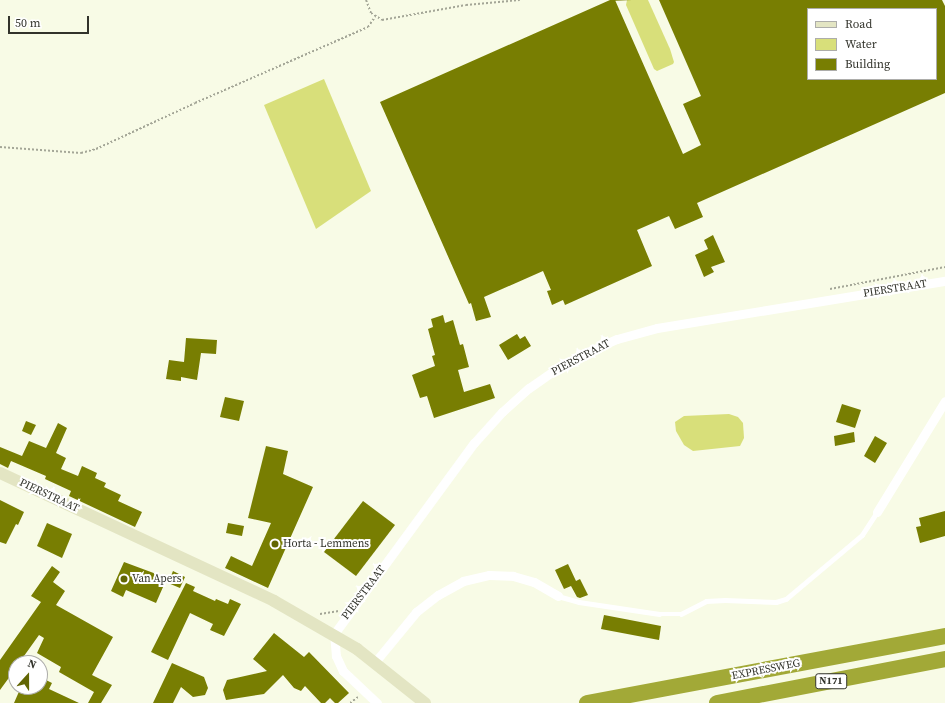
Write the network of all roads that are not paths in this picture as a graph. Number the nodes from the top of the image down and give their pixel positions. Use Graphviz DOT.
graph roads {
  1 [pos="945,280"];
  2 [pos="945,401"];
  3 [pos="0,473"];
  4 [pos="877,512"];
  5 [pos="558,596"];
  6 [pos="334,634"];
  7 [pos="945,636"];
  8 [pos="945,659"];
  9 [pos="375,662"];
  10 [pos="420,701"];
  11 [pos="377,703"];
  12 [pos="587,703"];
  13 [pos="717,703"];
  1 -- 6 [label="street, PIERSTRAAT"];
  2 -- 4 [label="street"];
  3 -- 6 [label="street, PIERSTRAAT"];
  4 -- 5 [label="lane"];
  5 -- 9 [label="street"];
  6 -- 9 [label="street, PIERSTRAAT"];
  6 -- 11 [label="street"];
  7 -- 12 [label="highway, EXPRESSWEG / N171"];
  8 -- 13 [label="highway, EXPRESSWEG / N171"];
  9 -- 10 [label="street, PIERSTRAAT"];
}
